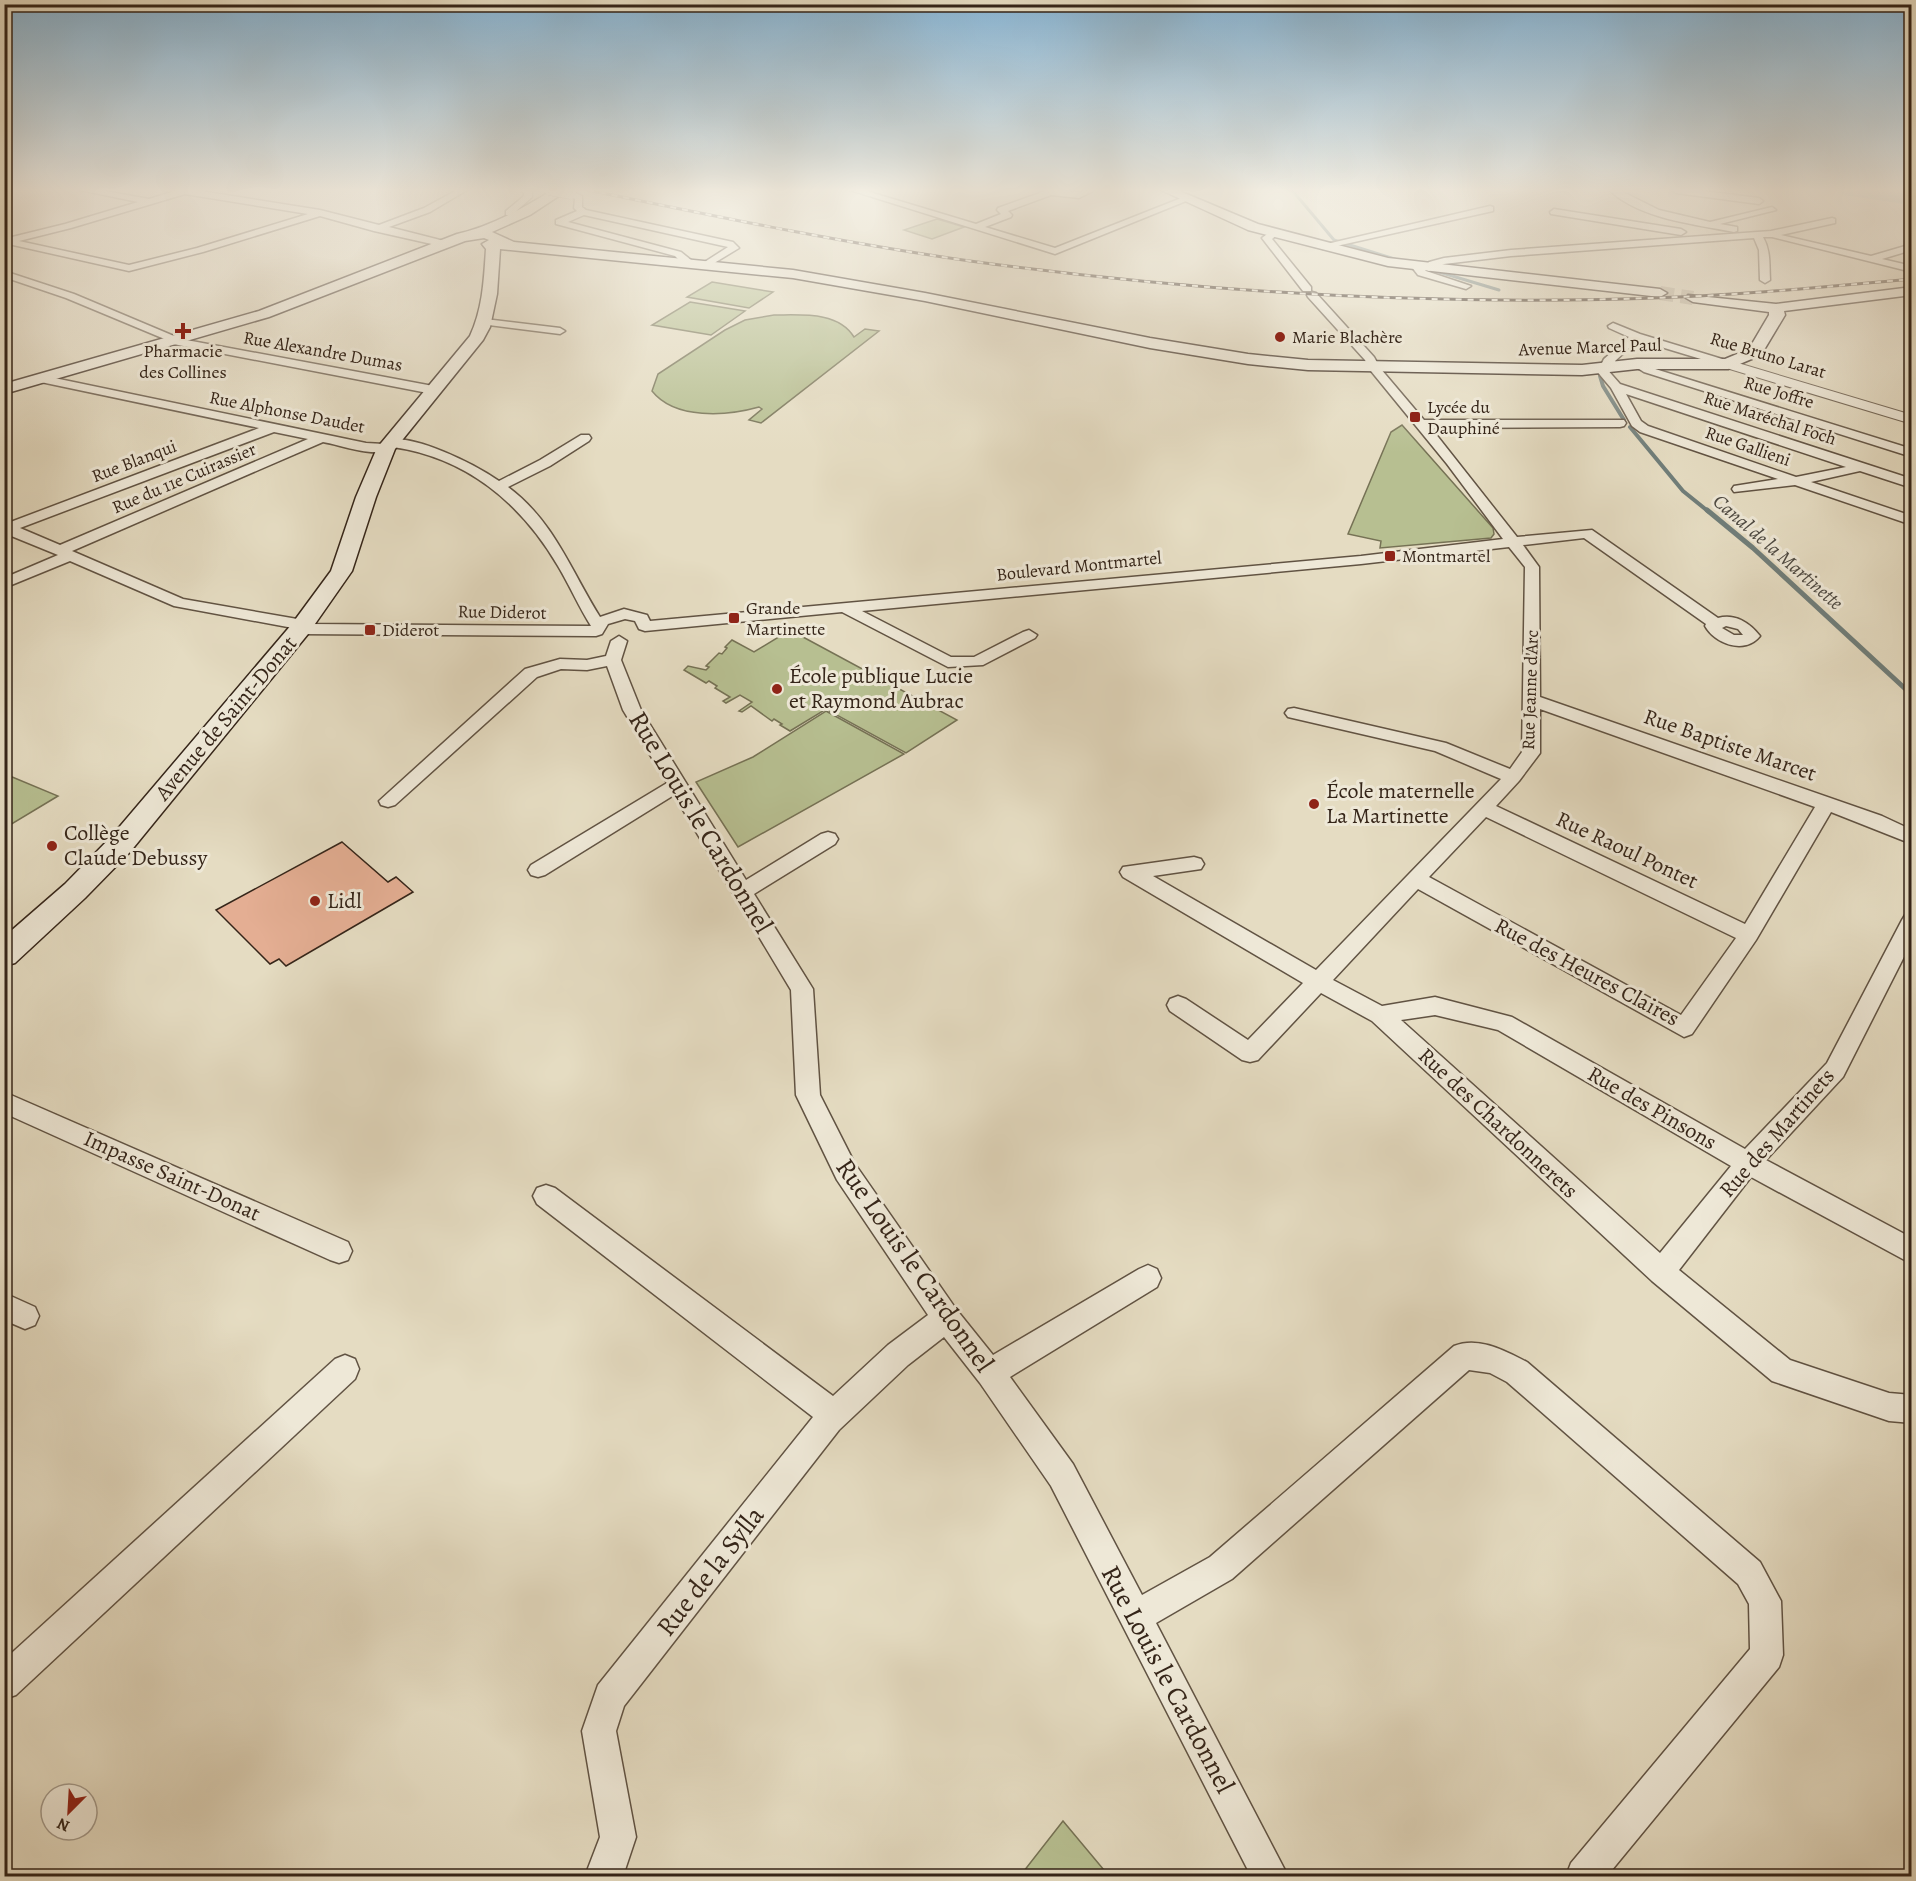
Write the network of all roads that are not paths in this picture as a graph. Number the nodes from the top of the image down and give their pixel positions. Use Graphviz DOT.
graph roads {
  1 [pos="15,278"];
  2 [pos="361,278"];
  3 [pos="491,278"];
  4 [pos="812,278"];
  5 [pos="1299,278"];
  6 [pos="1438,278"];
  7 [pos="1525,278"];
  8 [pos="1466,286"];
  9 [pos="1911,291"];
  10 [pos="1660,292"];
  11 [pos="1693,298"];
  12 [pos="1776,308"];
  13 [pos="485,322"];
  14 [pos="1613,326"];
  15 [pos="560,332"];
  16 [pos="1636,336"];
  17 [pos="174,340"];
  18 [pos="1637,364"];
  19 [pos="1728,364"];
  20 [pos="1374,366"];
  21 [pos="1607,368"];
  22 [pos="40,379"];
  23 [pos="1616,387"];
  24 [pos="4,388"];
  25 [pos="433,390"];
  26 [pos="1911,420"];
  27 [pos="1620,423"];
  28 [pos="1421,424"];
  29 [pos="273,428"];
  30 [pos="321,438"];
  31 [pos="585,438"];
  32 [pos="388,445"];
  33 [pos="1911,452"];
  34 [pos="1862,467"];
  35 [pos="1796,481"];
  36 [pos="1911,484"];
  37 [pos="498,487"];
  38 [pos="1739,489"];
  39 [pos="1911,521"];
  40 [pos="6,528"];
  41 [pos="1516,543"];
  42 [pos="66,553"];
  43 [pos="4,584"];
  44 [pos="581,594"];
  45 [pos="847,609"];
  46 [pos="619,614"];
  47 [pos="1715,623"];
  48 [pos="645,626"];
  49 [pos="302,627"];
  50 [pos="1029,634"];
  51 [pos="606,639"];
  52 [pos="1532,700"];
  53 [pos="1293,713"];
  54 [pos="1513,777"];
  55 [pos="678,784"];
  56 [pos="388,801"];
  57 [pos="1826,804"];
  58 [pos="1484,808"];
  59 [pos="1911,838"];
  60 [pos="828,839"];
  61 [pos="1194,864"];
  62 [pos="538,870"];
  63 [pos="1417,879"];
  64 [pos="743,891"];
  65 [pos="1911,920"];
  66 [pos="1749,934"];
  67 [pos="4,955"];
  68 [pos="1318,982"];
  69 [pos="1178,1005"];
  70 [pos="1380,1015"];
  71 [pos="4,1102"];
  72 [pos="1748,1163"];
  73 [pos="546,1196"];
  74 [pos="339,1251"];
  75 [pos="1911,1252"];
  76 [pos="1661,1272"];
  77 [pos="1148,1278"];
  78 [pos="946,1318"];
  79 [pos="345,1369"];
  80 [pos="990,1373"];
  81 [pos="1911,1409"];
  82 [pos="834,1415"];
  83 [pos="1135,1617"];
  84 [pos="4,1683"];
  85 [pos="603,1876"];
  86 [pos="1270,1876"];
  87 [pos="1584,1876"];
  1 -- 17 [label="street, Rue Alexandre Dumas"];
  2 -- 17 [label="main road"];
  3 -- 13 [label="main road"];
  4 -- 20 [label="main road, Avenue Marcel Paul"];
  5 -- 20 [label="street, Rue Jeanne d'Arc"];
  6 -- 8 [label="street"];
  7 -- 10 [label="main road"];
  9 -- 12 [label="main road"];
  11 -- 12 [label="main road"];
  12 -- 19 [label="main road, Avenue Marcel Paul"];
  13 -- 15 [label="street"];
  13 -- 25 [label="main road, Avenue de Saint-Donat"];
  14 -- 16 [label="street, Rue Bruno Larat"];
  16 -- 19 [label="street, Rue Bruno Larat"];
  16 -- 21 [label="street"];
  17 -- 22 [label="main road"];
  17 -- 25 [label="street, Rue Alexandre Dumas"];
  18 -- 19 [label="main road, Avenue Marcel Paul"];
  18 -- 21 [label="main road, Avenue Marcel Paul"];
  18 -- 33 [label="street, Rue Joffre"];
  19 -- 26 [label="street, Rue Bruno Larat"];
  20 -- 21 [label="main road, Avenue Marcel Paul"];
  20 -- 28 [label="street, Rue Jeanne d'Arc"];
  21 -- 23 [label="street, Rue Gallieni"];
  22 -- 24 [label="main road"];
  22 -- 29 [label="street, Rue Alphonse Daudet"];
  23 -- 34 [label="street, Rue Maréchal Foch"];
  23 -- 35 [label="street, Rue Gallieni"];
  25 -- 32 [label="main road, Avenue de Saint-Donat"];
  27 -- 28 [label="street"];
  28 -- 41 [label="street, Rue Jeanne d'Arc"];
  29 -- 30 [label="street, Rue Alphonse Daudet"];
  29 -- 40 [label="street, Rue Blanqui"];
  30 -- 32 [label="street, Rue Alphonse Daudet"];
  30 -- 42 [label="street, Rue du 11e Cuirassier"];
  31 -- 37 [label="street"];
  32 -- 37 [label="street, Rue Louis le Cardonnel"];
  32 -- 49 [label="main road, Avenue de Saint-Donat"];
  33 -- 34 [label="street"];
  34 -- 35 [label="street"];
  34 -- 36 [label="street, Rue Maréchal Foch"];
  35 -- 38 [label="street"];
  35 -- 39 [label="street, Rue Gallieni"];
  37 -- 44 [label="street, Rue Louis le Cardonnel"];
  40 -- 42 [label="street, Rue Diderot"];
  41 -- 45 [label="street, Boulevard Montmartel"];
  41 -- 47 [label="street, Boulevard Montmartel"];
  41 -- 52 [label="street, Rue Jeanne d'Arc"];
  42 -- 43 [label="street"];
  42 -- 49 [label="street, Rue Diderot"];
  44 -- 46 [label="street, Rue Louis le Cardonnel"];
  44 -- 51 [label="street, Rue Louis le Cardonnel"];
  45 -- 48 [label="street, Boulevard Montmartel"];
  45 -- 50 [label="street"];
  46 -- 48 [label="street, Rue Louis le Cardonnel"];
  46 -- 51 [label="street"];
  48 -- 51 [label="street"];
  49 -- 51 [label="street, Rue Diderot"];
  49 -- 67 [label="main road, Avenue de Saint-Donat"];
  51 -- 55 [label="street, Rue Louis le Cardonnel"];
  51 -- 56 [label="street"];
  52 -- 54 [label="street, Rue Jeanne d'Arc"];
  52 -- 57 [label="street, Rue Baptiste Marcet"];
  53 -- 54 [label="street"];
  54 -- 58 [label="street, Rue Jeanne d'Arc"];
  55 -- 62 [label="street"];
  55 -- 64 [label="street, Rue Louis le Cardonnel"];
  57 -- 59 [label="street, Rue Baptiste Marcet"];
  57 -- 66 [label="street, Rue des Heures Claires"];
  58 -- 63 [label="street, Rue Jeanne d'Arc"];
  58 -- 66 [label="street, Rue Raoul Pontet"];
  60 -- 64 [label="street"];
  61 -- 68 [label="street, Rue des Chardonnerets"];
  63 -- 66 [label="street, Rue des Heures Claires"];
  63 -- 68 [label="street, Rue Jeanne d'Arc"];
  64 -- 78 [label="street, Rue Louis le Cardonnel"];
  65 -- 72 [label="street, Rue des Martinets"];
  68 -- 69 [label="street, Rue Jeanne d'Arc"];
  68 -- 70 [label="street, Rue des Chardonnerets"];
  70 -- 72 [label="street, Rue des Pinsons"];
  70 -- 76 [label="street, Rue des Chardonnerets"];
  71 -- 74 [label="street, Impasse Saint-Donat"];
  72 -- 75 [label="street, Rue des Pinsons"];
  72 -- 76 [label="street, Rue des Martinets"];
  73 -- 82 [label="street"];
  76 -- 81 [label="street, Rue des Chardonnerets"];
  77 -- 80 [label="street"];
  78 -- 80 [label="street, Rue Louis le Cardonnel"];
  78 -- 82 [label="street, Rue de la Sylla"];
  79 -- 84 [label="street"];
  80 -- 83 [label="street, Rue Louis le Cardonnel"];
  82 -- 85 [label="street, Rue de la Sylla"];
  83 -- 86 [label="street, Rue Louis le Cardonnel"];
  83 -- 87 [label="street"];
}
